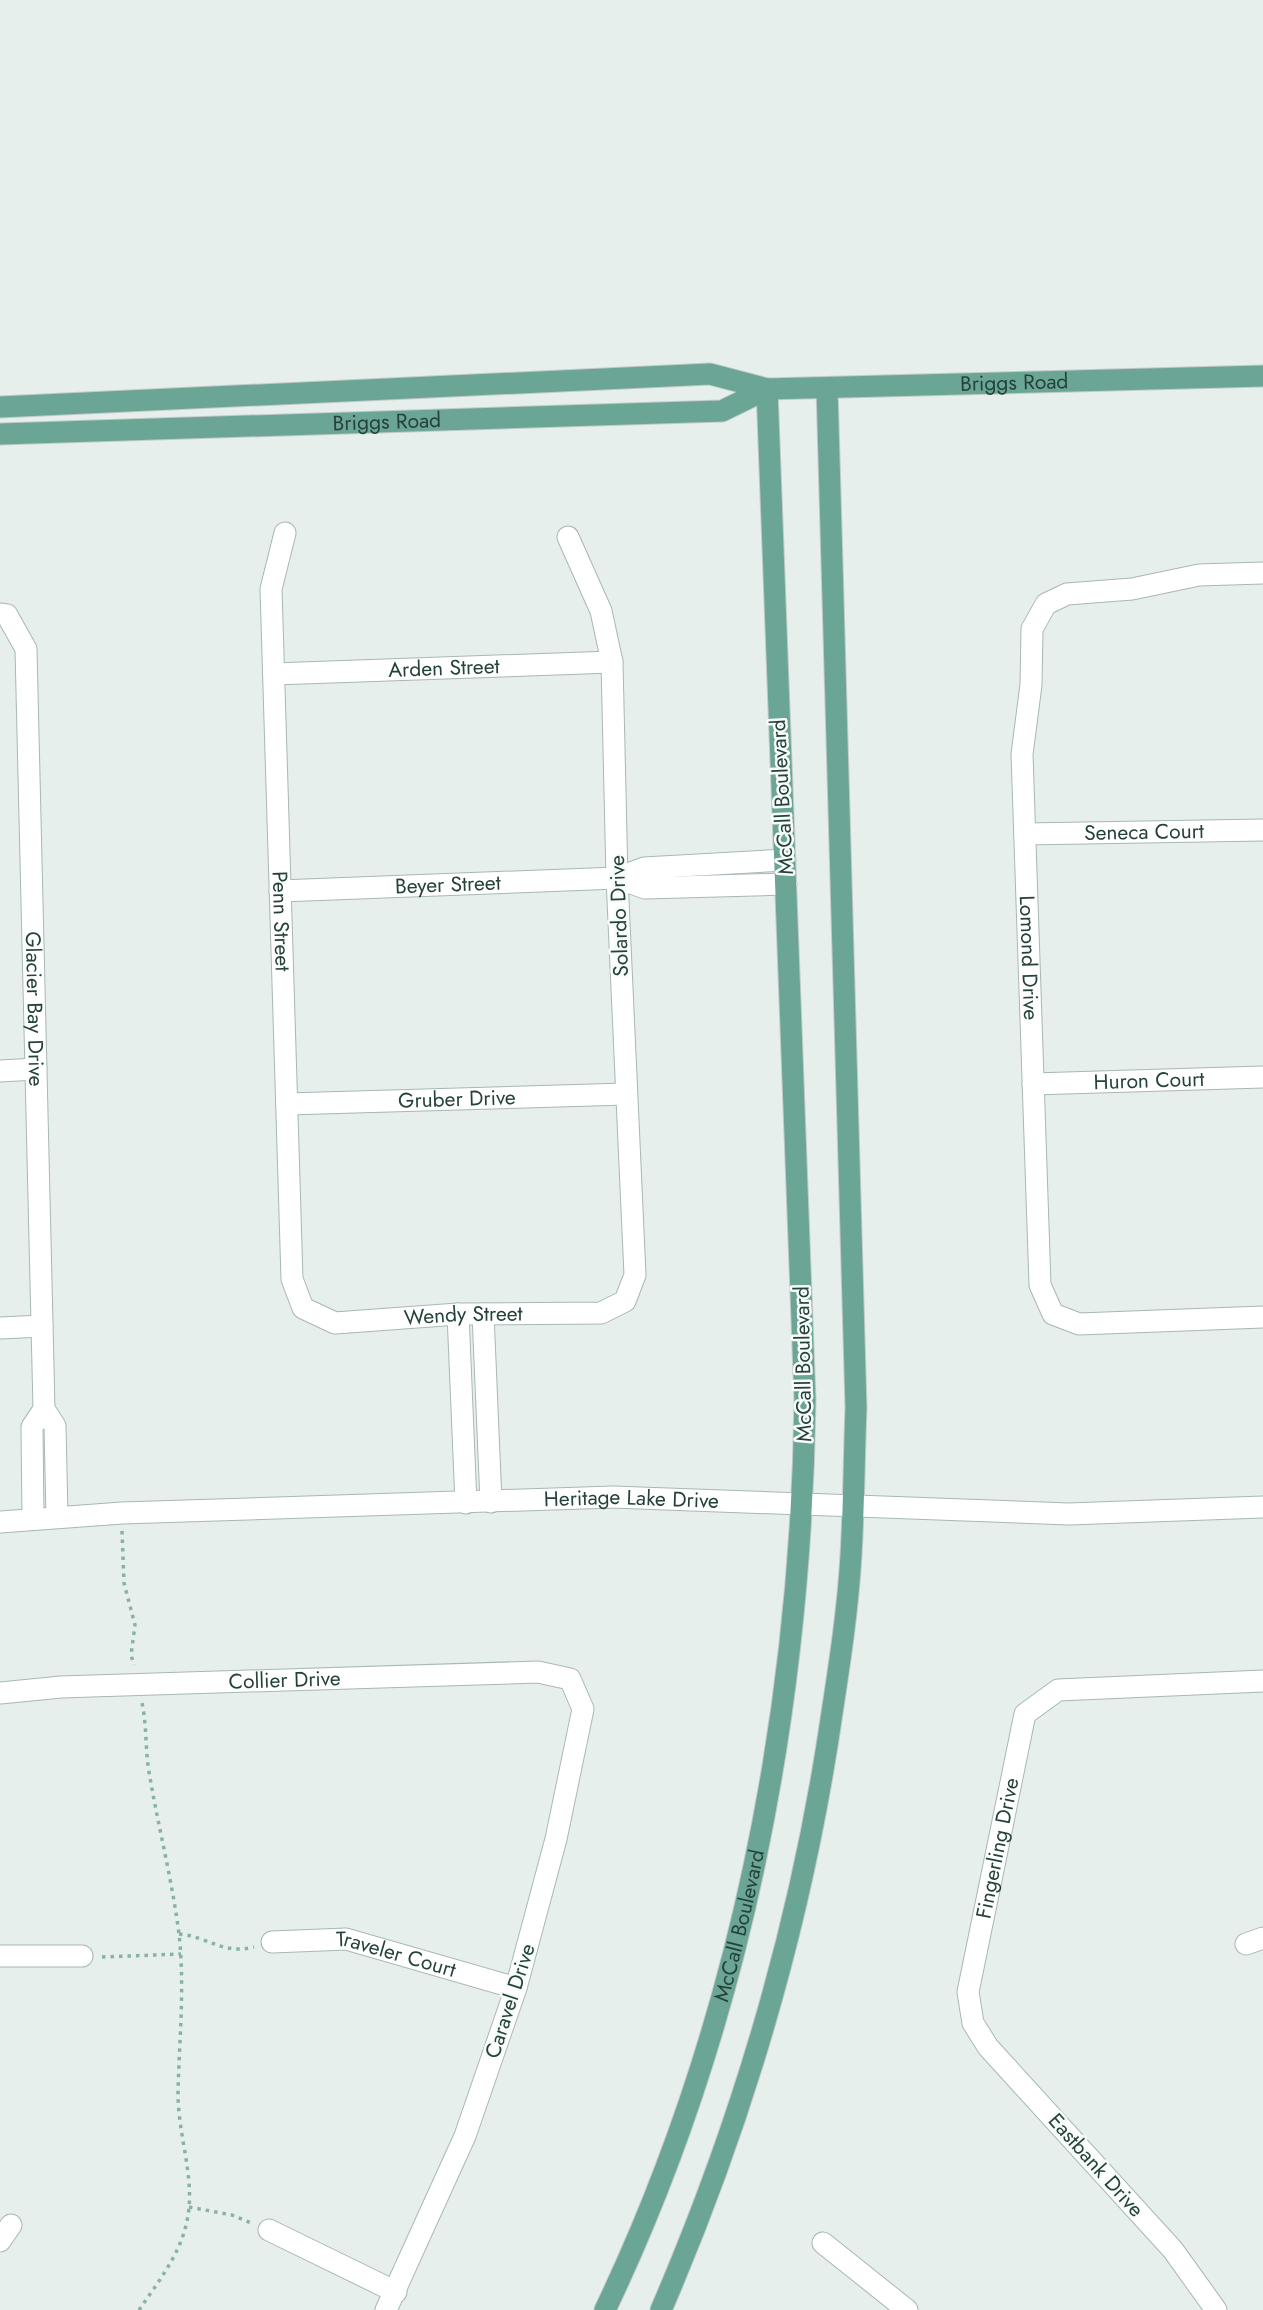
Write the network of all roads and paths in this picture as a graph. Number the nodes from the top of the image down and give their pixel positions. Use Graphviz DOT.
graph roads {
  1 [pos="1263,376"];
  2 [pos="827,388"];
  3 [pos="767,389"];
  4 [pos="0,407"];
  5 [pos="0,434"];
  6 [pos="285,533"];
  7 [pos="568,537"];
  8 [pos="1263,573"];
  9 [pos="3,614"];
  10 [pos="612,662"];
  11 [pos="274,674"];
  12 [pos="1263,830"];
  13 [pos="1025,834"];
  14 [pos="785,860"];
  15 [pos="617,878"];
  16 [pos="786,884"];
  17 [pos="280,891"];
  18 [pos="36,1069"];
  19 [pos="0,1071"];
  20 [pos="1263,1077"];
  21 [pos="1033,1084"];
  22 [pos="626,1094"];
  23 [pos="287,1104"];
  24 [pos="625,1301"];
  25 [pos="303,1308"];
  26 [pos="458,1314"];
  27 [pos="483,1314"];
  28 [pos="1263,1317"];
  29 [pos="42,1326"];
  30 [pos="0,1328"];
  31 [pos="44,1409"];
  32 [pos="491,1502"];
  33 [pos="466,1503"];
  34 [pos="802,1503"];
  35 [pos="853,1505"];
  36 [pos="1263,1507"];
  37 [pos="57,1517"];
  38 [pos="33,1518"];
  39 [pos="0,1522"];
  40 [pos="122,1543"];
  41 [pos="570,1679"];
  42 [pos="1263,1681"];
  43 [pos="138,1684"];
  44 [pos="0,1693"];
  45 [pos="179,1934"];
  46 [pos="271,1942"];
  47 [pos="181,1954"];
  48 [pos="0,1956"];
  49 [pos="82,1956"];
  50 [pos="516,1988"];
  51 [pos="972,2023"];
  52 [pos="189,2207"];
  53 [pos="269,2230"];
  54 [pos="823,2243"];
  55 [pos="391,2301"];
  56 [pos="139,2310"];
  57 [pos="605,2310"];
  58 [pos="661,2310"];
  59 [pos="907,2310"];
  60 [pos="1216,2310"];
  1 -- 2 [label="main road, Briggs Road"];
  2 -- 3 [label="main road, Briggs Road"];
  2 -- 35 [label="main road"];
  3 -- 4 [label="main road, Briggs Road"];
  3 -- 5 [label="main road, Briggs Road"];
  3 -- 14 [label="main road, McCall Boulevard"];
  6 -- 11 [label="street, Penn Street"];
  7 -- 10 [label="street, Solardo Drive"];
  8 -- 13 [label="street, Lomond Drive"];
  9 -- 18 [label="street, Glacier Bay Drive"];
  10 -- 11 [label="street, Arden Street"];
  10 -- 15 [label="street, Solardo Drive"];
  11 -- 17 [label="street, Penn Street"];
  12 -- 13 [label="street, Seneca Court"];
  13 -- 21 [label="street, Lomond Drive"];
  14 -- 15 [label="street, Beyer Street"];
  14 -- 16 [label="main road, McCall Boulevard"];
  15 -- 16 [label="street, Beyer Street"];
  15 -- 17 [label="street, Beyer Street"];
  15 -- 22 [label="street, Solardo Drive"];
  16 -- 34 [label="main road, McCall Boulevard"];
  17 -- 23 [label="street, Penn Street"];
  18 -- 19 [label="street"];
  18 -- 29 [label="street, Glacier Bay Drive"];
  20 -- 21 [label="street, Huron Court"];
  21 -- 28 [label="street, Lomond Drive"];
  22 -- 23 [label="street, Gruber Drive"];
  22 -- 24 [label="street, Solardo Drive"];
  23 -- 25 [label="street, Penn Street"];
  24 -- 27 [label="street, Wendy Street"];
  25 -- 26 [label="street, Wendy Street"];
  26 -- 27 [label="street, Wendy Street"];
  26 -- 33 [label="street"];
  27 -- 32 [label="street"];
  29 -- 30 [label="street"];
  29 -- 31 [label="street, Glacier Bay Drive"];
  31 -- 37 [label="street, Glacier Bay Drive"];
  31 -- 38 [label="street, Glacier Bay Drive"];
  32 -- 33 [label="street, Heritage Lake Drive"];
  32 -- 34 [label="street, Heritage Lake Drive"];
  33 -- 37 [label="street, Heritage Lake Drive"];
  34 -- 35 [label="street, Heritage Lake Drive"];
  34 -- 57 [label="main road, McCall Boulevard"];
  35 -- 36 [label="street, Heritage Lake Drive"];
  35 -- 58 [label="main road"];
  37 -- 38 [label="street, Heritage Lake Drive"];
  38 -- 39 [label="street, Heritage Lake Drive"];
  40 -- 43 [label="path"];
  41 -- 43 [label="street, Collier Drive"];
  41 -- 50 [label="street, Caravel Drive"];
  42 -- 51 [label="street, Fingerling Drive"];
  43 -- 44 [label="street, Collier Drive"];
  43 -- 45 [label="path"];
  45 -- 46 [label="path"];
  45 -- 47 [label="path"];
  46 -- 50 [label="street, Traveler Court"];
  47 -- 49 [label="path"];
  47 -- 52 [label="path"];
  48 -- 49 [label="street"];
  50 -- 55 [label="street, Caravel Drive"];
  51 -- 60 [label="street, Eastbank Drive"];
  52 -- 53 [label="path"];
  52 -- 56 [label="path"];
  53 -- 55 [label="street"];
  54 -- 59 [label="street"];
}
